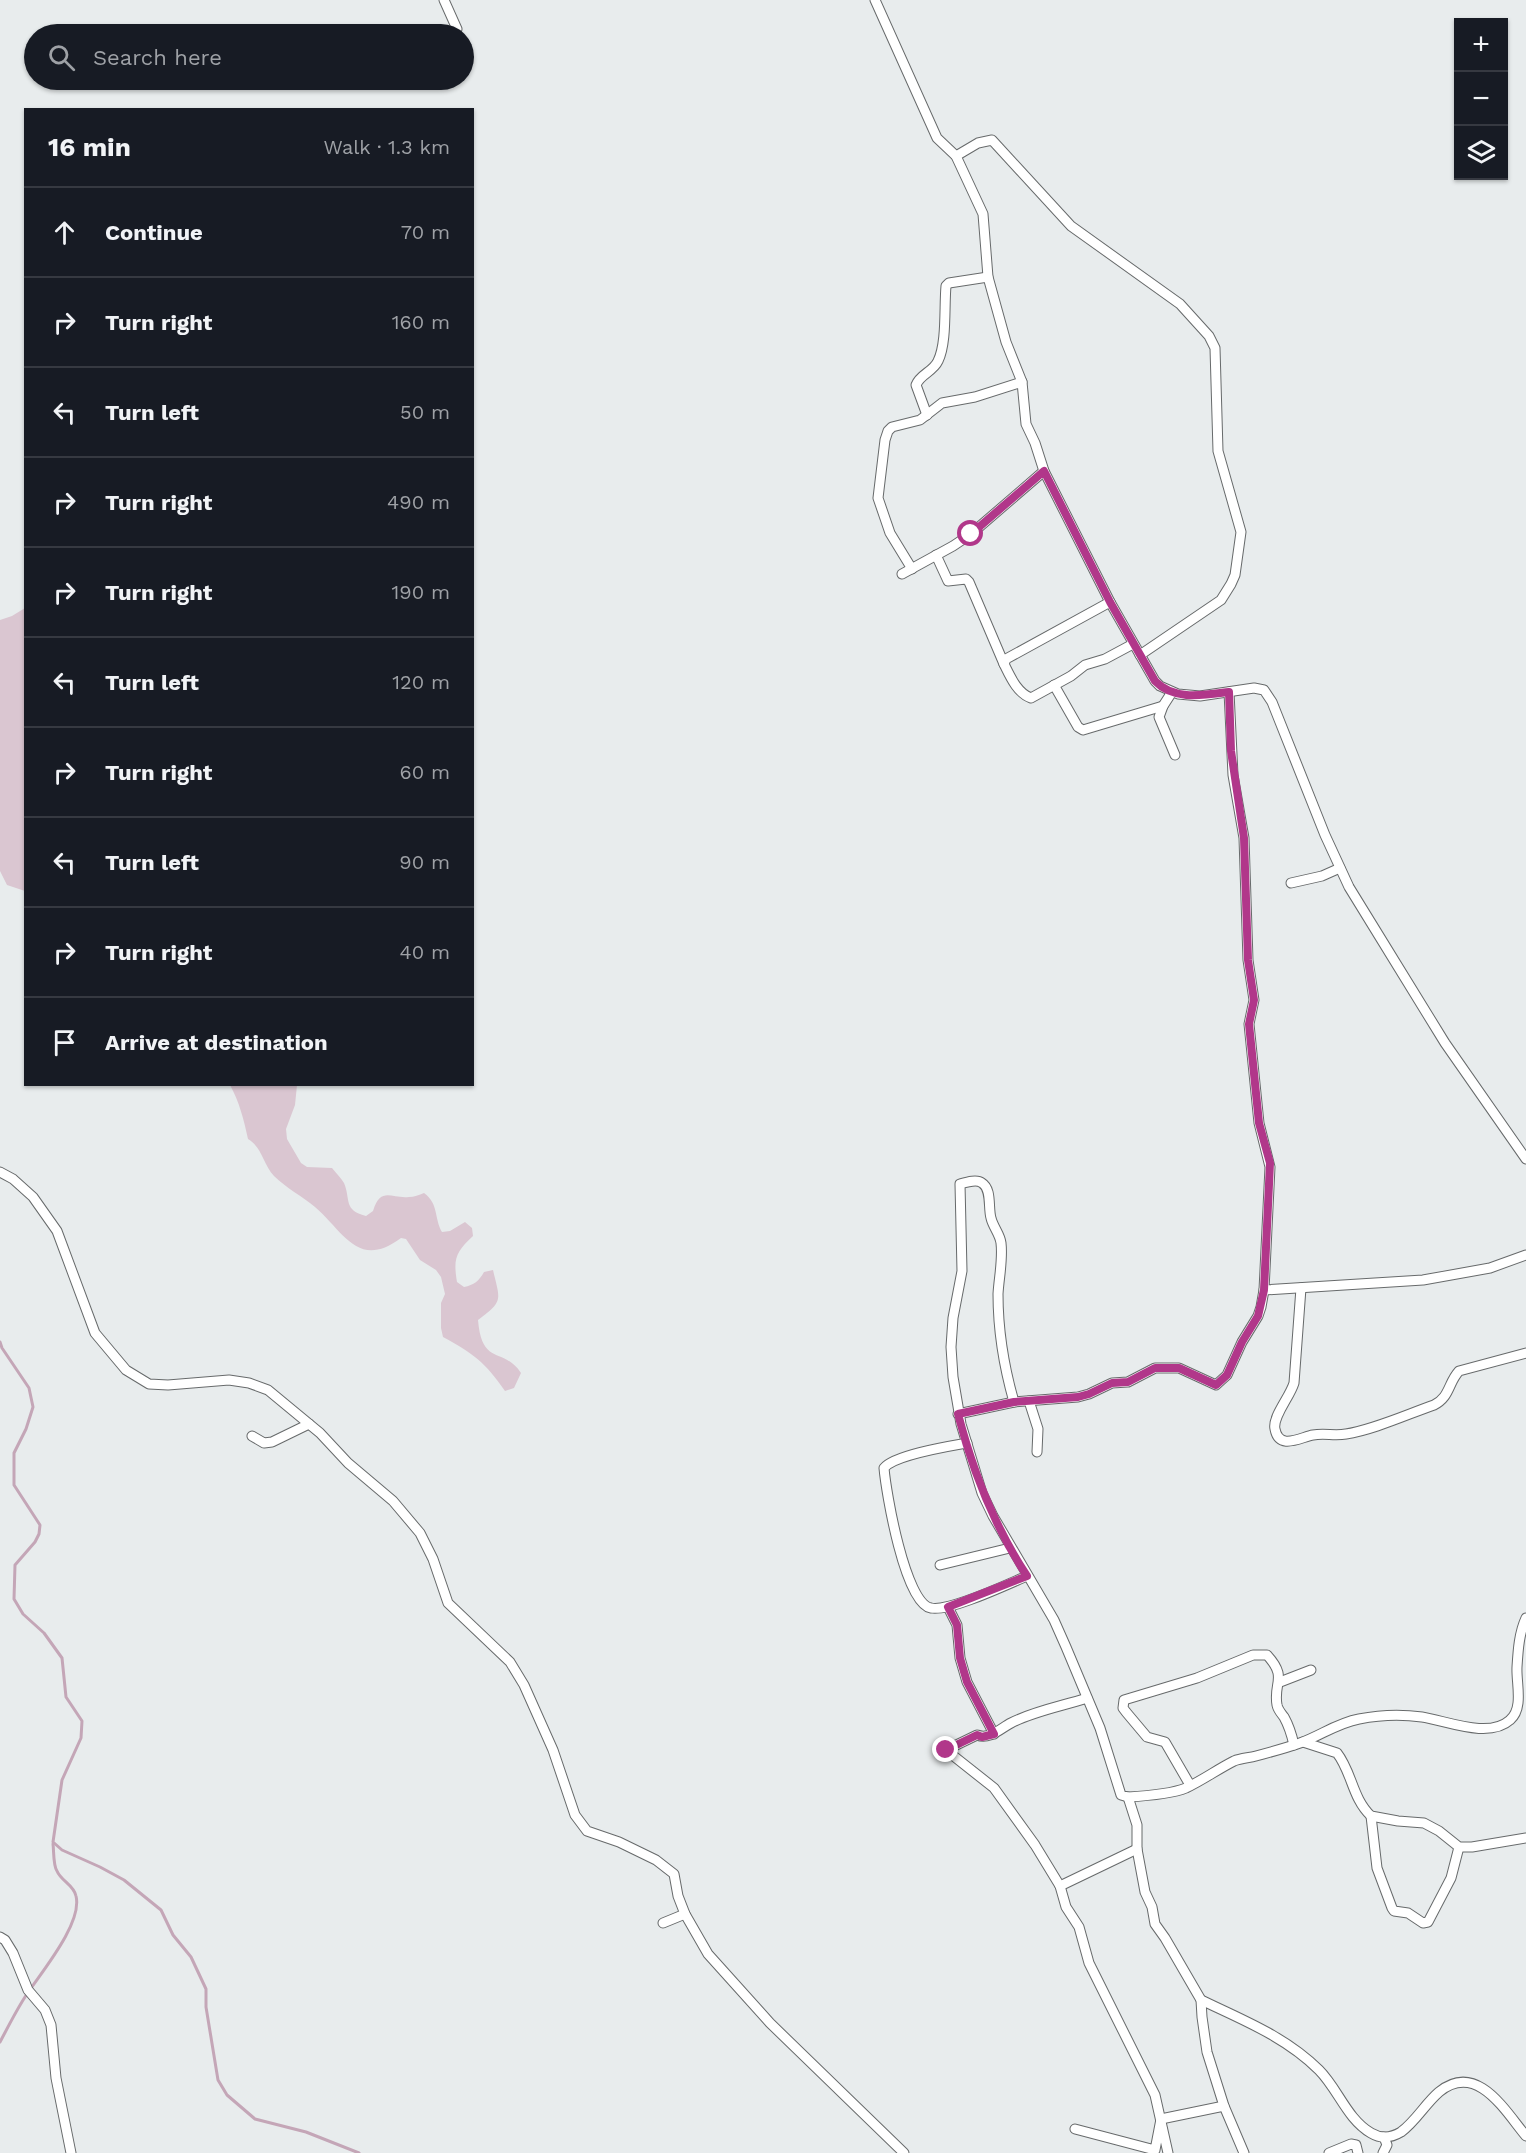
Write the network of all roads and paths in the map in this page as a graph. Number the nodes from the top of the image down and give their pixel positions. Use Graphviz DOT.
graph roads {
  1 [pos="444,0"];
  2 [pos="875,0"];
  3 [pos="455,24"];
  4 [pos="956,156"];
  5 [pos="988,277"];
  6 [pos="1022,382"];
  7 [pos="927,416"];
  8 [pos="1044,471"];
  9 [pos="936,555"];
  10 [pos="912,569"];
  11 [pos="902,574"];
  12 [pos="1110,602"];
  13 [pos="1133,644"];
  14 [pos="1140,655"];
  15 [pos="1004,664"];
  16 [pos="1054,686"];
  17 [pos="1172,692"];
  18 [pos="1229,692"];
  19 [pos="1163,706"];
  20 [pos="1175,755"];
  21 [pos="1340,868"];
  22 [pos="1291,883"];
  23 [pos="1526,1159"];
  24 [pos="0,1172"];
  25 [pos="1526,1255"];
  26 [pos="1301,1288"];
  27 [pos="1264,1290"];
  28 [pos="1526,1353"];
  29 [pos="1029,1401"];
  30 [pos="1014,1402"];
  31 [pos="958,1414"];
  32 [pos="309,1424"];
  33 [pos="252,1436"];
  34 [pos="967,1443"];
  35 [pos="1037,1452"];
  36 [pos="1010,1548"];
  37 [pos="940,1565"];
  38 [pos="1027,1576"];
  39 [pos="948,1607"];
  40 [pos="1526,1618"];
  41 [pos="1311,1670"];
  42 [pos="1280,1682"];
  43 [pos="1087,1698"];
  44 [pos="994,1734"];
  45 [pos="1299,1744"];
  46 [pos="1190,1785"];
  47 [pos="1128,1797"];
  48 [pos="1371,1816"];
  49 [pos="1526,1838"];
  50 [pos="1458,1847"];
  51 [pos="1137,1849"];
  52 [pos="1060,1886"];
  53 [pos="685,1914"];
  54 [pos="663,1923"];
  55 [pos="0,1936"];
  56 [pos="1201,2001"];
  57 [pos="1224,2106"];
  58 [pos="1161,2119"];
  59 [pos="1075,2128"];
  60 [pos="1526,2136"];
  61 [pos="1383,2137"];
  62 [pos="71,2153"];
  63 [pos="904,2153"];
  64 [pos="1167,2153"];
  65 [pos="1244,2153"];
  66 [pos="1329,2153"];
  67 [pos="1358,2153"];
  68 [pos="1383,2153"];
  1 -- 3 [label="street"];
  2 -- 4 [label="street"];
  4 -- 5 [label="street"];
  4 -- 14 [label="street"];
  5 -- 6 [label="street"];
  5 -- 7 [label="street"];
  6 -- 7 [label="street"];
  6 -- 8 [label="street"];
  7 -- 10 [label="street"];
  8 -- 9 [label="street"];
  8 -- 12 [label="street"];
  9 -- 10 [label="street"];
  9 -- 15 [label="street"];
  10 -- 11 [label="street"];
  12 -- 13 [label="street"];
  12 -- 15 [label="street"];
  13 -- 14 [label="street"];
  13 -- 16 [label="street"];
  14 -- 17 [label="street"];
  15 -- 16 [label="street"];
  16 -- 19 [label="street"];
  17 -- 18 [label="street"];
  17 -- 19 [label="street"];
  18 -- 21 [label="street"];
  18 -- 27 [label="street"];
  19 -- 20 [label="street"];
  21 -- 22 [label="street"];
  21 -- 23 [label="street"];
  24 -- 32 [label="street"];
  25 -- 26 [label="street"];
  26 -- 27 [label="street"];
  26 -- 28 [label="street"];
  27 -- 29 [label="street"];
  29 -- 30 [label="street"];
  29 -- 35 [label="street"];
  30 -- 31 [label="street"];
  30 -- 31 [label="street"];
  31 -- 34 [label="street"];
  32 -- 33 [label="street"];
  32 -- 53 [label="street"];
  34 -- 36 [label="street"];
  34 -- 39 [label="street"];
  36 -- 37 [label="street"];
  36 -- 38 [label="street"];
  38 -- 39 [label="street"];
  38 -- 43 [label="street"];
  39 -- 44 [label="street"];
  40 -- 45 [label="street"];
  41 -- 42 [label="street"];
  42 -- 45 [label="street"];
  42 -- 46 [label="street"];
  43 -- 44 [label="street"];
  43 -- 47 [label="street"];
  44 -- 52 [label="street"];
  45 -- 46 [label="street"];
  45 -- 48 [label="street"];
  46 -- 47 [label="street"];
  47 -- 51 [label="street"];
  48 -- 50 [label="street"];
  48 -- 50 [label="street"];
  49 -- 50 [label="street"];
  51 -- 52 [label="street"];
  51 -- 56 [label="street"];
  52 -- 58 [label="street"];
  53 -- 54 [label="street"];
  53 -- 63 [label="street"];
  55 -- 62 [label="street"];
  56 -- 57 [label="street"];
  56 -- 61 [label="street"];
  57 -- 58 [label="street"];
  57 -- 65 [label="street"];
  58 -- 59 [label="street"];
  58 -- 64 [label="street"];
  60 -- 61 [label="street"];
  61 -- 68 [label="street"];
  66 -- 67 [label="street"];
}
